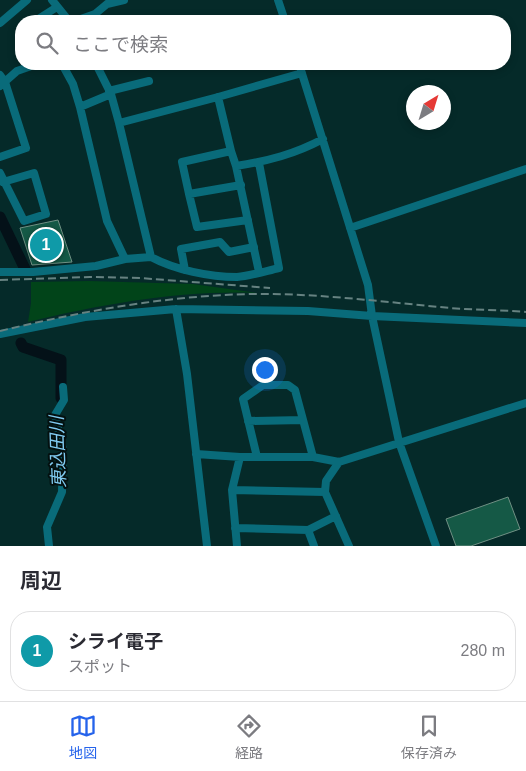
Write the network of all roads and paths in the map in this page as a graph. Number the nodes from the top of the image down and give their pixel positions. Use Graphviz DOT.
graph roads {
  1 [pos="124,0"];
  2 [pos="278,0"];
  3 [pos="21,2"];
  4 [pos="55,3"];
  5 [pos="42,15"];
  6 [pos="64,15"];
  7 [pos="92,15"];
  8 [pos="283,15"];
  9 [pos="0,22"];
  10 [pos="20,70"];
  11 [pos="65,70"];
  12 [pos="99,70"];
  13 [pos="301,70"];
  14 [pos="302,73"];
  15 [pos="2,81"];
  16 [pos="149,81"];
  17 [pos="110,92"];
  18 [pos="218,97"];
  19 [pos="80,107"];
  20 [pos="119,123"];
  21 [pos="323,139"];
  22 [pos="231,150"];
  23 [pos="0,157"];
  24 [pos="259,163"];
  25 [pos="236,166"];
  26 [pos="526,169"];
  27 [pos="0,173"];
  28 [pos="4,182"];
  29 [pos="241,185"];
  30 [pos="189,194"];
  31 [pos="248,220"];
  32 [pos="350,228"];
  33 [pos="254,247"];
  34 [pos="151,257"];
  35 [pos="125,259"];
  36 [pos="185,270"];
  37 [pos="0,272"];
  38 [pos="259,272"];
  39 [pos="176,309"];
  40 [pos="372,316"];
  41 [pos="526,323"];
  42 [pos="0,334"];
  43 [pos="63,387"];
  44 [pos="526,403"];
  45 [pos="248,420"];
  46 [pos="303,420"];
  47 [pos="399,442"];
  48 [pos="196,454"];
  49 [pos="313,456"];
  50 [pos="240,457"];
  51 [pos="257,457"];
  52 [pos="338,462"];
  53 [pos="232,490"];
  54 [pos="324,492"];
  55 [pos="336,516"];
  56 [pos="235,528"];
  57 [pos="308,530"];
  58 [pos="347,545"];
  59 [pos="49,546"];
  60 [pos="207,546"];
  61 [pos="237,546"];
  62 [pos="314,546"];
  63 [pos="436,546"];
  1 -- 7 [label="street"];
  2 -- 8 [label="street"];
  3 -- 9 [label="street"];
  4 -- 5 [label="street"];
  4 -- 6 [label="street"];
  10 -- 15 [label="street"];
  11 -- 19 [label="street"];
  12 -- 17 [label="street"];
  13 -- 14 [label="street"];
  14 -- 18 [label="street"];
  14 -- 21 [label="street"];
  15 -- 23 [label="street"];
  16 -- 17 [label="street"];
  17 -- 19 [label="street"];
  17 -- 20 [label="street"];
  18 -- 20 [label="street"];
  18 -- 22 [label="street"];
  19 -- 35 [label="street"];
  20 -- 34 [label="street"];
  21 -- 24 [label="street"];
  21 -- 32 [label="street"];
  22 -- 25 [label="street"];
  22 -- 30 [label="street"];
  24 -- 25 [label="street"];
  24 -- 38 [label="street"];
  25 -- 29 [label="street"];
  26 -- 32 [label="street"];
  27 -- 28 [label="street"];
  28 -- 28 [label="street"];
  29 -- 30 [label="street"];
  29 -- 31 [label="street"];
  30 -- 31 [label="street"];
  31 -- 33 [label="street"];
  32 -- 40 [label="street"];
  33 -- 36 [label="street"];
  33 -- 38 [label="street"];
  34 -- 35 [label="street"];
  34 -- 36 [label="street"];
  35 -- 37 [label="street"];
  36 -- 38 [label="street"];
  39 -- 40 [label="street"];
  39 -- 42 [label="street"];
  39 -- 48 [label="street"];
  40 -- 41 [label="street"];
  40 -- 47 [label="street"];
  43 -- 59 [label="street"];
  44 -- 47 [label="street"];
  45 -- 46 [label="street"];
  45 -- 46 [label="street"];
  45 -- 51 [label="street"];
  46 -- 49 [label="street"];
  47 -- 52 [label="street"];
  47 -- 63 [label="street"];
  48 -- 50 [label="street"];
  48 -- 60 [label="street"];
  49 -- 51 [label="street"];
  49 -- 52 [label="street"];
  50 -- 51 [label="street"];
  50 -- 53 [label="street"];
  52 -- 54 [label="street"];
  53 -- 54 [label="street"];
  53 -- 56 [label="street"];
  54 -- 55 [label="street"];
  55 -- 57 [label="street"];
  55 -- 58 [label="street"];
  56 -- 57 [label="street"];
  56 -- 61 [label="street"];
  57 -- 62 [label="street"];
}
